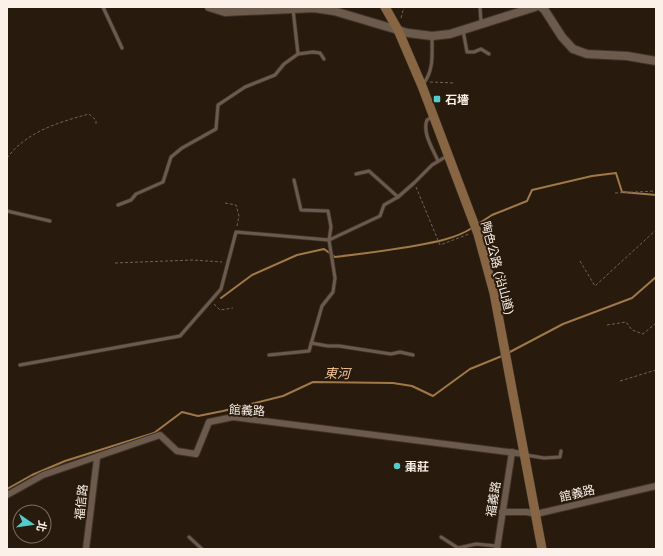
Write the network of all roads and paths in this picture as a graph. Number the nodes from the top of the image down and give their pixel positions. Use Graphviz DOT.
graph roads {
  1 [pos="103,7"];
  2 [pos="209,7"];
  3 [pos="385,7"];
  4 [pos="404,7"];
  5 [pos="480,7"];
  6 [pos="534,7"];
  7 [pos="292,8"];
  8 [pos="544,8"];
  9 [pos="481,25"];
  10 [pos="398,30"];
  11 [pos="464,30"];
  12 [pos="432,36"];
  13 [pos="122,48"];
  14 [pos="298,54"];
  15 [pos="488,54"];
  16 [pos="324,59"];
  17 [pos="656,61"];
  18 [pos="455,83"];
  19 [pos="422,86"];
  20 [pos="434,117"];
  21 [pos="96,125"];
  22 [pos="449,155"];
  23 [pos="7,158"];
  24 [pos="438,161"];
  25 [pos="356,174"];
  26 [pos="294,180"];
  27 [pos="414,183"];
  28 [pos="656,190"];
  29 [pos="615,193"];
  30 [pos="398,197"];
  31 [pos="225,203"];
  32 [pos="118,205"];
  33 [pos="7,211"];
  34 [pos="50,221"];
  35 [pos="476,228"];
  36 [pos="656,230"];
  37 [pos="236,232"];
  38 [pos="329,240"];
  39 [pos="580,261"];
  40 [pos="115,262"];
  41 [pos="228,262"];
  42 [pos="211,301"];
  43 [pos="233,308"];
  44 [pos="656,323"];
  45 [pos="607,325"];
  46 [pos="311,343"];
  47 [pos="269,355"];
  48 [pos="413,355"];
  49 [pos="20,365"];
  50 [pos="656,370"];
  51 [pos="620,381"];
  52 [pos="561,451"];
  53 [pos="512,452"];
  54 [pos="524,454"];
  55 [pos="97,458"];
  56 [pos="656,486"];
  57 [pos="7,495"];
  58 [pos="502,512"];
  59 [pos="536,514"];
  60 [pos="189,537"];
  61 [pos="441,537"];
  62 [pos="497,548"];
  63 [pos="86,549"];
  64 [pos="202,549"];
  65 [pos="542,549"];
  1 -- 13 [label="lane"];
  2 -- 7 [label="street"];
  3 -- 10 [label="main road, 陶色公路 (沿山道)"];
  4 -- 10 [label="path"];
  5 -- 9 [label="lane"];
  6 -- 9 [label="street"];
  7 -- 10 [label="street"];
  7 -- 14 [label="lane"];
  8 -- 17 [label="street"];
  9 -- 11 [label="street"];
  10 -- 12 [label="street"];
  10 -- 19 [label="main road, 陶色公路 (沿山道)"];
  11 -- 12 [label="street"];
  11 -- 15 [label="lane"];
  12 -- 19 [label="lane"];
  14 -- 16 [label="lane"];
  14 -- 32 [label="lane"];
  18 -- 19 [label="path"];
  19 -- 20 [label="main road, 陶色公路 (沿山道)"];
  20 -- 22 [label="main road, 陶色公路 (沿山道)"];
  20 -- 24 [label="lane"];
  21 -- 23 [label="path"];
  22 -- 24 [label="lane"];
  22 -- 35 [label="main road, 陶色公路 (沿山道)"];
  24 -- 27 [label="lane"];
  25 -- 30 [label="lane"];
  26 -- 38 [label="lane"];
  27 -- 30 [label="lane"];
  27 -- 35 [label="path"];
  28 -- 29 [label="path"];
  30 -- 38 [label="lane"];
  31 -- 37 [label="path"];
  33 -- 34 [label="lane"];
  35 -- 54 [label="main road, 陶色公路 (沿山道)"];
  36 -- 39 [label="path"];
  37 -- 38 [label="lane"];
  37 -- 41 [label="lane"];
  38 -- 46 [label="lane"];
  40 -- 41 [label="path"];
  41 -- 42 [label="lane"];
  42 -- 43 [label="path"];
  42 -- 49 [label="lane"];
  44 -- 45 [label="path"];
  46 -- 47 [label="lane"];
  46 -- 48 [label="lane"];
  50 -- 51 [label="path"];
  52 -- 54 [label="lane"];
  53 -- 54 [label="street, 館義路"];
  53 -- 55 [label="street, 館義路"];
  53 -- 58 [label="street, 福義路"];
  54 -- 59 [label="main road, 陶色公路 (沿山道)"];
  55 -- 57 [label="street, 館義路"];
  55 -- 63 [label="street, 福信路"];
  56 -- 59 [label="street, 館義路"];
  58 -- 59 [label="street, 館義路"];
  58 -- 62 [label="street, 福義路"];
  59 -- 65 [label="main road, 陶色公路 (沿山道)"];
  60 -- 64 [label="lane"];
  61 -- 62 [label="lane"];
}
